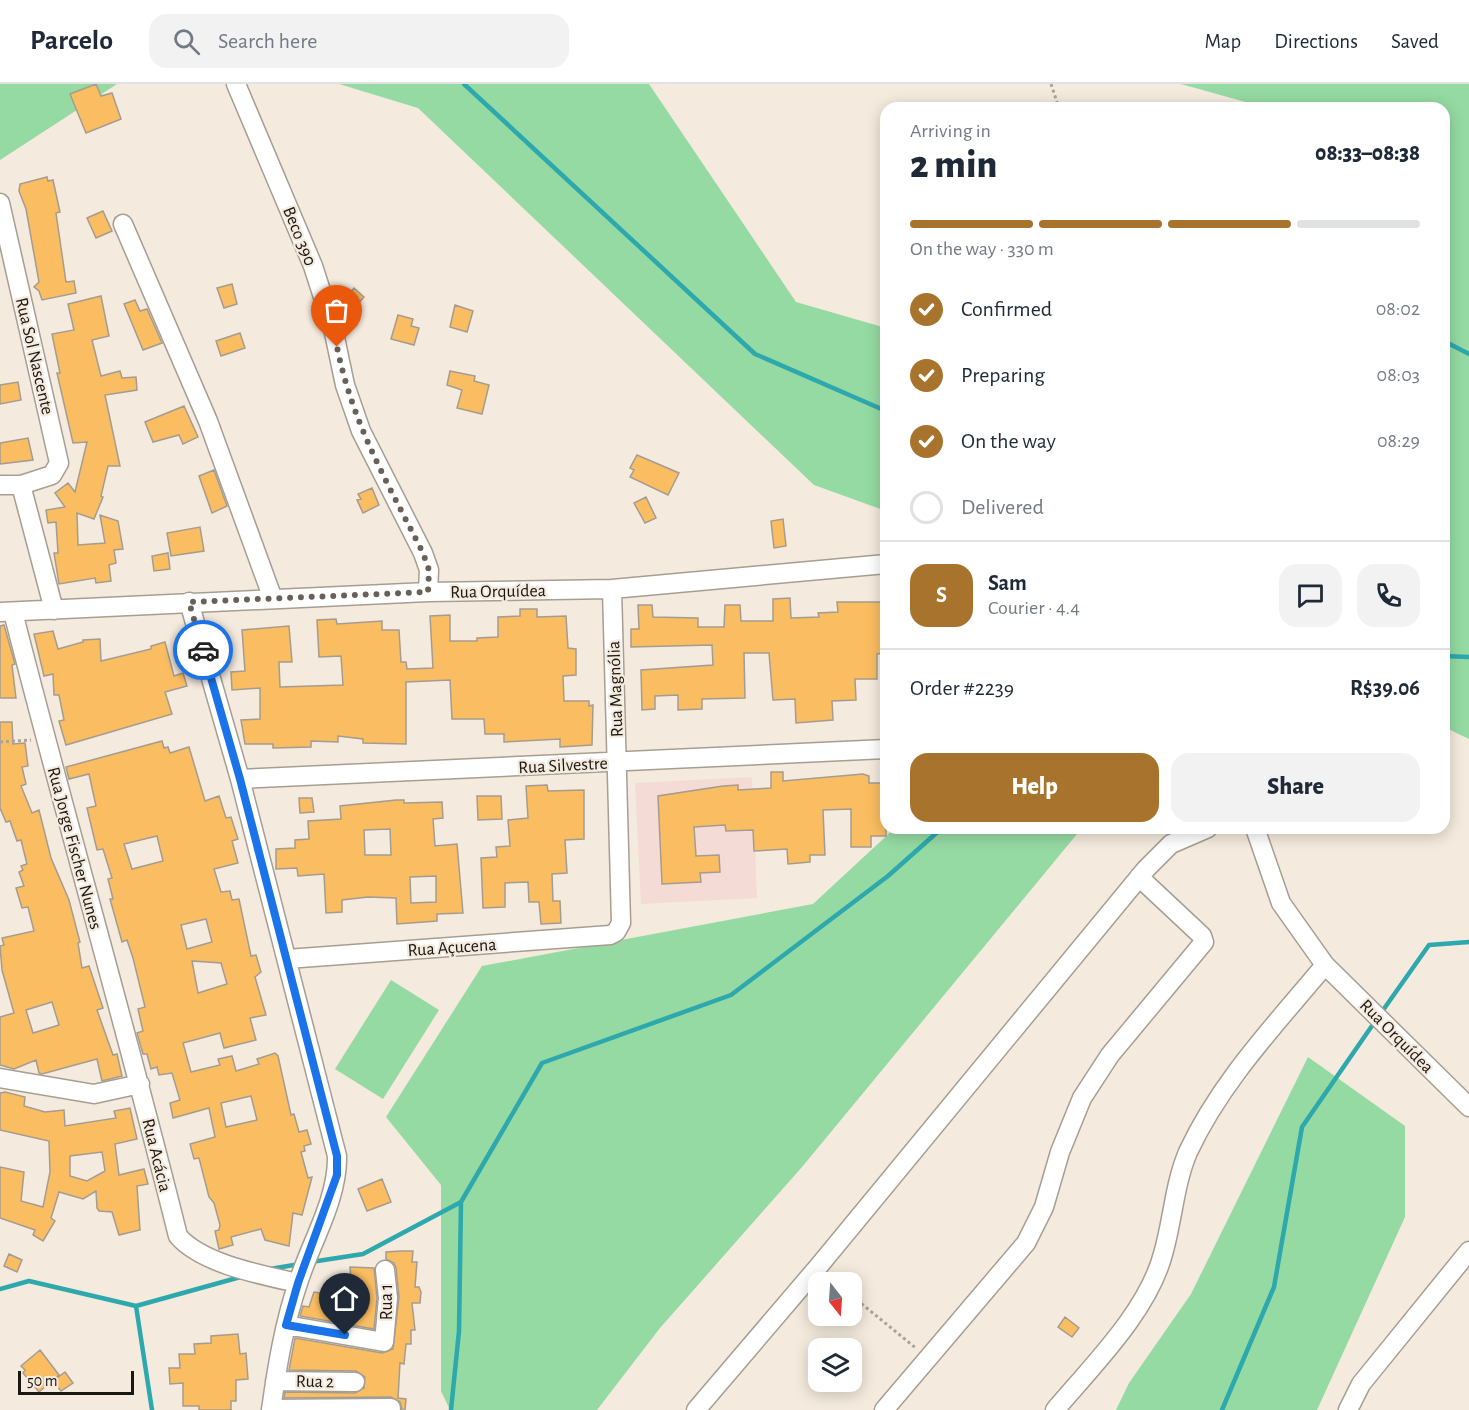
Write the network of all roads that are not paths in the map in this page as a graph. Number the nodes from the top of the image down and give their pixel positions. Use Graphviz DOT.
graph roads {
  1 [pos="236,84"];
  2 [pos="0,203"];
  3 [pos="123,224"];
  4 [pos="0,485"];
  5 [pos="21,485"];
  6 [pos="880,565"];
  7 [pos="612,589"];
  8 [pos="428,592"];
  9 [pos="273,599"];
  10 [pos="189,602"];
  11 [pos="54,610"];
  12 [pos="7,612"];
  13 [pos="880,749"];
  14 [pos="617,762"];
  15 [pos="240,779"];
  16 [pos="1194,834"];
  17 [pos="1257,834"];
  18 [pos="1139,877"];
  19 [pos="616,932"];
  20 [pos="287,959"];
  21 [pos="1325,965"];
  22 [pos="0,1078"];
  23 [pos="140,1084"];
  24 [pos="1469,1107"];
  25 [pos="1469,1251"];
  26 [pos="385,1270"];
  27 [pos="298,1283"];
  28 [pos="286,1325"];
  29 [pos="275,1381"];
  30 [pos="355,1382"];
  31 [pos="391,1408"];
  32 [pos="271,1409"];
  33 [pos="696,1410"];
  34 [pos="884,1410"];
  35 [pos="1055,1410"];
  36 [pos="1348,1410"];
  1 -- 8 [label="street, Beco 390"];
  2 -- 5 [label="street, Rua Sol Nascente"];
  3 -- 9 [label="street"];
  4 -- 5 [label="street, Rua Sol Nascente"];
  5 -- 11 [label="street"];
  6 -- 7 [label="street, Rua Orquídea"];
  7 -- 8 [label="street, Rua Orquídea"];
  7 -- 14 [label="street, Rua Magnólia"];
  8 -- 9 [label="street, Rua Orquídea"];
  9 -- 10 [label="street, Rua Orquídea"];
  10 -- 11 [label="street, Rua Orquídea"];
  10 -- 15 [label="street"];
  11 -- 12 [label="street, Rua Orquídea"];
  12 -- 23 [label="street, Rua Jorge Fischer Nunes"];
  13 -- 14 [label="street, Rua Silvestre"];
  14 -- 15 [label="street, Rua Silvestre"];
  14 -- 19 [label="street, Rua Magnólia"];
  15 -- 20 [label="street"];
  16 -- 18 [label="street"];
  17 -- 21 [label="street, Rua Orquídea"];
  18 -- 33 [label="street"];
  18 -- 34 [label="street"];
  19 -- 20 [label="street, Rua Açucena"];
  20 -- 27 [label="street"];
  21 -- 24 [label="street, Rua Orquídea"];
  21 -- 35 [label="street"];
  22 -- 23 [label="street"];
  23 -- 27 [label="street, Rua Acácia"];
  25 -- 36 [label="street"];
  26 -- 28 [label="street, Rua 1"];
  27 -- 28 [label="street"];
  28 -- 29 [label="street"];
  29 -- 30 [label="street, Rua 2"];
  29 -- 32 [label="street"];
  31 -- 32 [label="street"];
}
